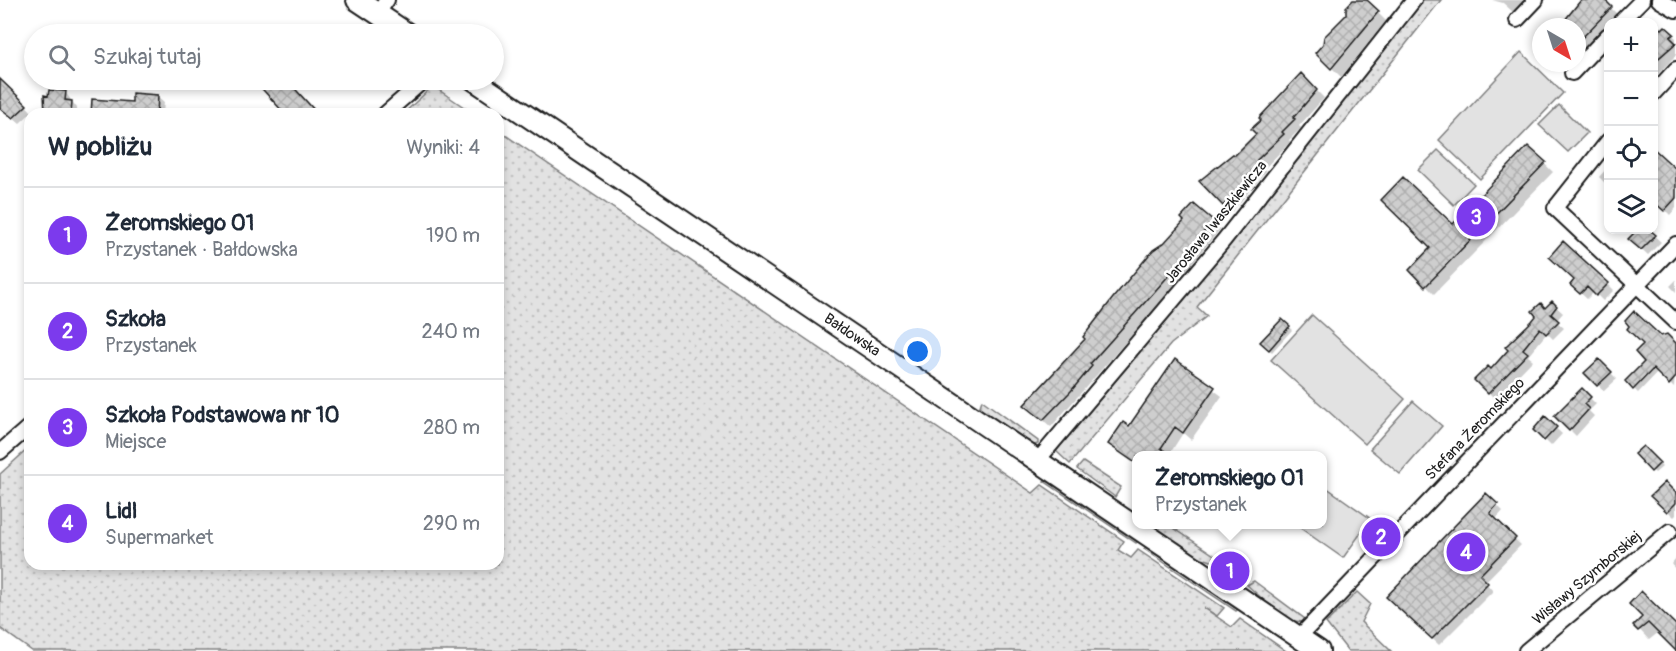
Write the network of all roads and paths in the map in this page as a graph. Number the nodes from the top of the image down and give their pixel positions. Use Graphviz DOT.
graph roads {
  1 [pos="357,0"];
  2 [pos="1414,0"];
  3 [pos="1536,0"];
  4 [pos="1642,0"];
  5 [pos="1659,0"];
  6 [pos="382,7"];
  7 [pos="1676,10"];
  8 [pos="1624,18"];
  9 [pos="1517,20"];
  10 [pos="398,24"];
  11 [pos="1604,38"];
  12 [pos="1586,57"];
  13 [pos="1676,69"];
  14 [pos="1658,88"];
  15 [pos="413,90"];
  16 [pos="489,90"];
  17 [pos="392,108"];
  18 [pos="1604,146"];
  19 [pos="1676,244"];
  20 [pos="1636,285"];
  21 [pos="1676,322"];
  22 [pos="24,431"];
  23 [pos="0,452"];
  24 [pos="1038,460"];
  25 [pos="1132,524"];
  26 [pos="1139,529"];
  27 [pos="1670,531"];
  28 [pos="1299,638"];
  29 [pos="1319,651"];
  30 [pos="1526,651"];
  1 -- 6 [label="street"];
  2 -- 24 [label="street, Jarosława Iwaszkiewicza"];
  3 -- 9 [label="street"];
  4 -- 8 [label="street"];
  5 -- 7 [label="street"];
  6 -- 10 [label="street"];
  11 -- 12 [label="street"];
  13 -- 14 [label="street"];
  15 -- 17 [label="street"];
  16 -- 24 [label="street, Bałdowska"];
  18 -- 20 [label="street"];
  19 -- 20 [label="street, Stefana Żeromskiego"];
  20 -- 21 [label="street"];
  20 -- 28 [label="street, Stefana Żeromskiego"];
  22 -- 23 [label="street"];
  24 -- 25 [label="street, Bałdowska"];
  26 -- 28 [label="street, Bałdowska"];
  27 -- 30 [label="street, Wisławy Szymborskiej"];
  28 -- 29 [label="street, Bałdowska"];
}
